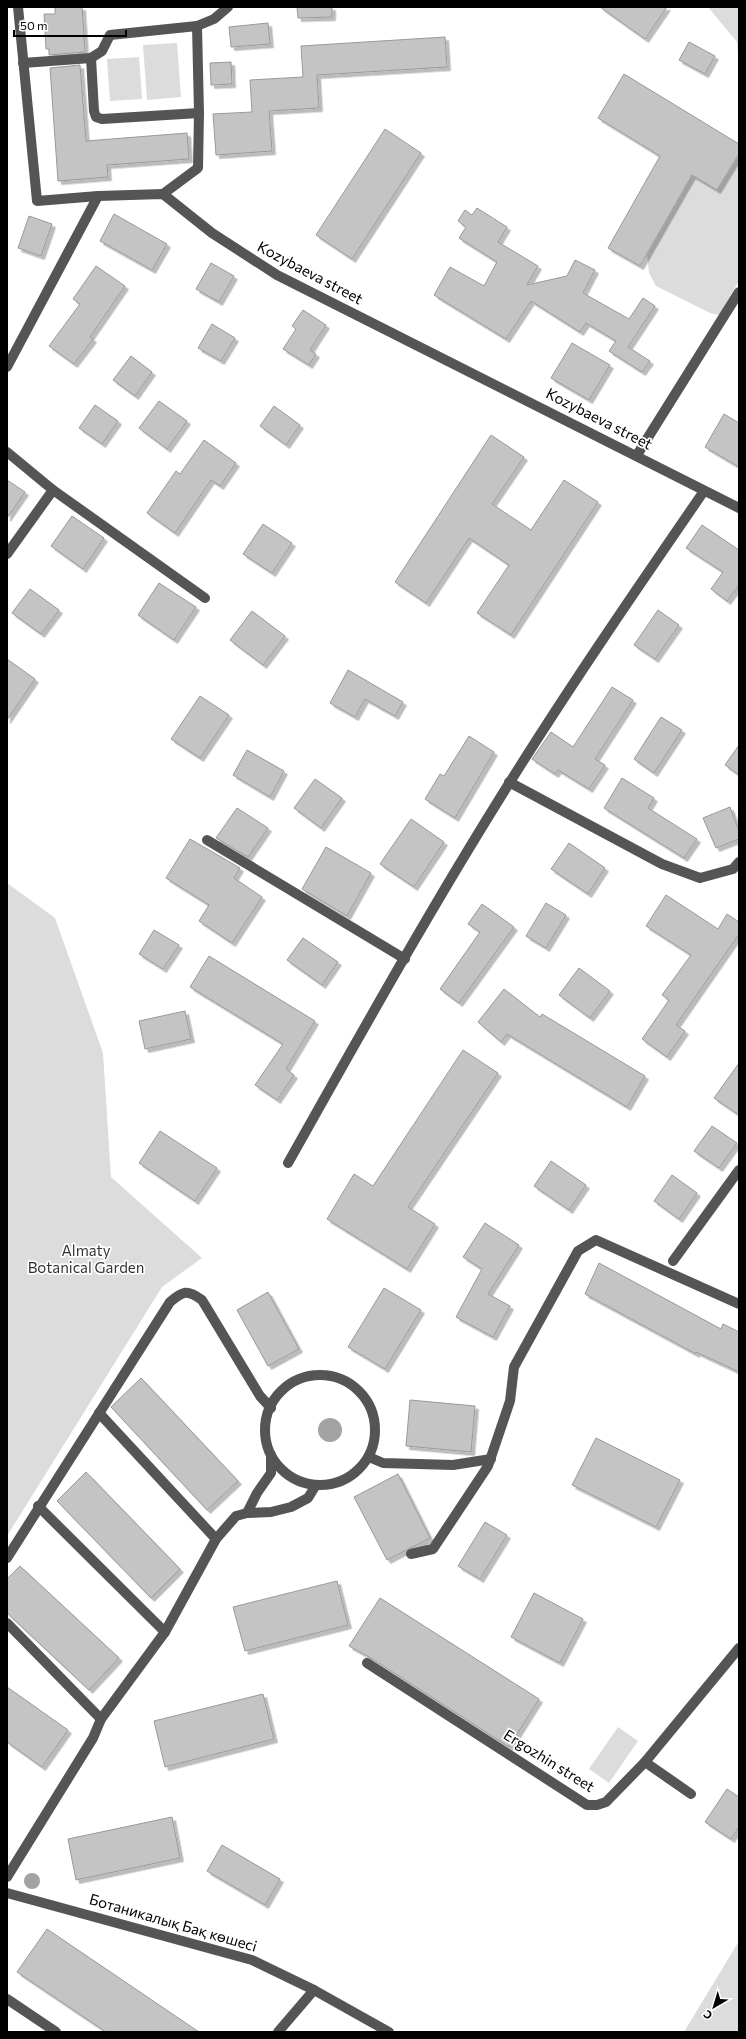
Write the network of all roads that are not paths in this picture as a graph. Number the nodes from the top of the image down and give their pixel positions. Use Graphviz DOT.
graph roads {
  1 [pos="18,7"];
  2 [pos="213,7"];
  3 [pos="228,7"];
  4 [pos="214,19"];
  5 [pos="197,26"];
  6 [pos="91,58"];
  7 [pos="23,63"];
  8 [pos="199,113"];
  9 [pos="163,194"];
  10 [pos="98,196"];
  11 [pos="739,292"];
  12 [pos="7,367"];
  13 [pos="7,452"];
  14 [pos="637,455"];
  15 [pos="53,490"];
  16 [pos="704,491"];
  17 [pos="739,508"];
  18 [pos="7,554"];
  19 [pos="205,598"];
  20 [pos="510,782"];
  21 [pos="207,840"];
  22 [pos="739,862"];
  23 [pos="405,959"];
  24 [pos="288,1163"];
  25 [pos="739,1170"];
  26 [pos="673,1261"];
  27 [pos="739,1304"];
  28 [pos="271,1408"];
  29 [pos="99,1413"];
  30 [pos="271,1455"];
  31 [pos="369,1457"];
  32 [pos="491,1459"];
  33 [pos="316,1485"];
  34 [pos="38,1506"];
  35 [pos="247,1513"];
  36 [pos="216,1539"];
  37 [pos="410,1554"];
  38 [pos="7,1558"];
  39 [pos="7,1623"];
  40 [pos="165,1632"];
  41 [pos="739,1648"];
  42 [pos="367,1663"];
  43 [pos="100,1719"];
  44 [pos="645,1762"];
  45 [pos="691,1794"];
  46 [pos="7,1877"];
  47 [pos="7,1893"];
  48 [pos="314,1990"];
  49 [pos="7,1999"];
  50 [pos="56,2032"];
  51 [pos="278,2032"];
  52 [pos="389,2032"];
  1 -- 7 [label="street"];
  2 -- 4 [label="street"];
  3 -- 4 [label="street"];
  4 -- 5 [label="street"];
  5 -- 6 [label="street"];
  5 -- 8 [label="street"];
  6 -- 7 [label="street"];
  6 -- 8 [label="street"];
  7 -- 10 [label="street"];
  8 -- 9 [label="street"];
  9 -- 10 [label="street"];
  9 -- 14 [label="street, Kozybaeva street"];
  10 -- 12 [label="street"];
  11 -- 14 [label="street"];
  13 -- 15 [label="street"];
  14 -- 16 [label="street, Kozybaeva street"];
  15 -- 18 [label="street"];
  15 -- 19 [label="street"];
  16 -- 17 [label="street, Kozybaeva street"];
  16 -- 20 [label="street"];
  20 -- 22 [label="street"];
  20 -- 23 [label="street"];
  21 -- 23 [label="street"];
  23 -- 24 [label="street"];
  25 -- 26 [label="street"];
  27 -- 32 [label="street"];
  28 -- 29 [label="street"];
  28 -- 30 [label="street"];
  28 -- 31 [label="street"];
  29 -- 34 [label="street"];
  29 -- 36 [label="street"];
  30 -- 33 [label="street"];
  30 -- 35 [label="street"];
  31 -- 32 [label="street"];
  31 -- 33 [label="street"];
  32 -- 37 [label="street"];
  33 -- 35 [label="street"];
  34 -- 38 [label="street"];
  34 -- 40 [label="street"];
  35 -- 36 [label="street"];
  36 -- 40 [label="street"];
  39 -- 43 [label="street"];
  40 -- 43 [label="street"];
  41 -- 44 [label="street, Ergozhin street"];
  42 -- 44 [label="street, Ergozhin street"];
  43 -- 46 [label="street"];
  44 -- 45 [label="street"];
  47 -- 48 [label="street, Ботаникалық Бақ көшесі"];
  48 -- 51 [label="street"];
  48 -- 52 [label="street, Ботаникалық Бақ көшесі"];
  49 -- 50 [label="street"];
}
